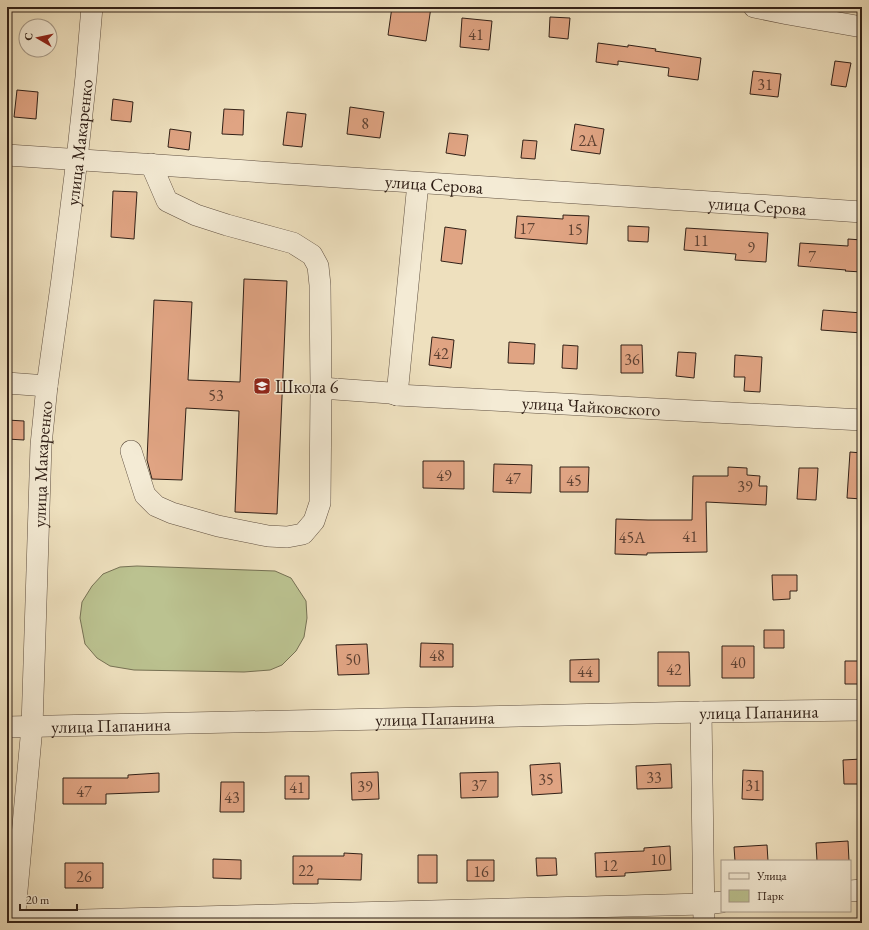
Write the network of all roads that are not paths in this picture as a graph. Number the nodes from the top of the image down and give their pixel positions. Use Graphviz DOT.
graph roads {
  1 [pos="92,7"];
  2 [pos="754,7"];
  3 [pos="862,27"];
  4 [pos="7,155"];
  5 [pos="77,159"];
  6 [pos="151,164"];
  7 [pos="418,183"];
  8 [pos="862,212"];
  9 [pos="7,384"];
  10 [pos="47,386"];
  11 [pos="321,388"];
  12 [pos="397,395"];
  13 [pos="862,420"];
  14 [pos="131,451"];
  15 [pos="862,710"];
  16 [pos="702,712"];
  17 [pos="32,726"];
  18 [pos="7,727"];
  19 [pos="862,890"];
  20 [pos="851,891"];
  21 [pos="710,910"];
  22 [pos="12,922"];
  1 -- 5 [label="street, улица Макаренко"];
  2 -- 3 [label="street"];
  4 -- 5 [label="street, улица Серова"];
  5 -- 6 [label="street, улица Серова"];
  5 -- 10 [label="street, улица Макаренко"];
  6 -- 7 [label="street, улица Серова"];
  6 -- 11 [label="street"];
  7 -- 8 [label="street, улица Серова"];
  7 -- 12 [label="street"];
  9 -- 10 [label="street"];
  10 -- 17 [label="street, улица Макаренко"];
  11 -- 12 [label="street, улица Чайковского"];
  11 -- 14 [label="street"];
  12 -- 13 [label="street, улица Чайковского"];
  15 -- 16 [label="street, улица Папанина"];
  16 -- 17 [label="street, улица Папанина"];
  16 -- 21 [label="street"];
  17 -- 18 [label="street, улица Папанина"];
  17 -- 22 [label="street, улица Макаренко"];
  19 -- 20 [label="street"];
  21 -- 22 [label="street"];
}
